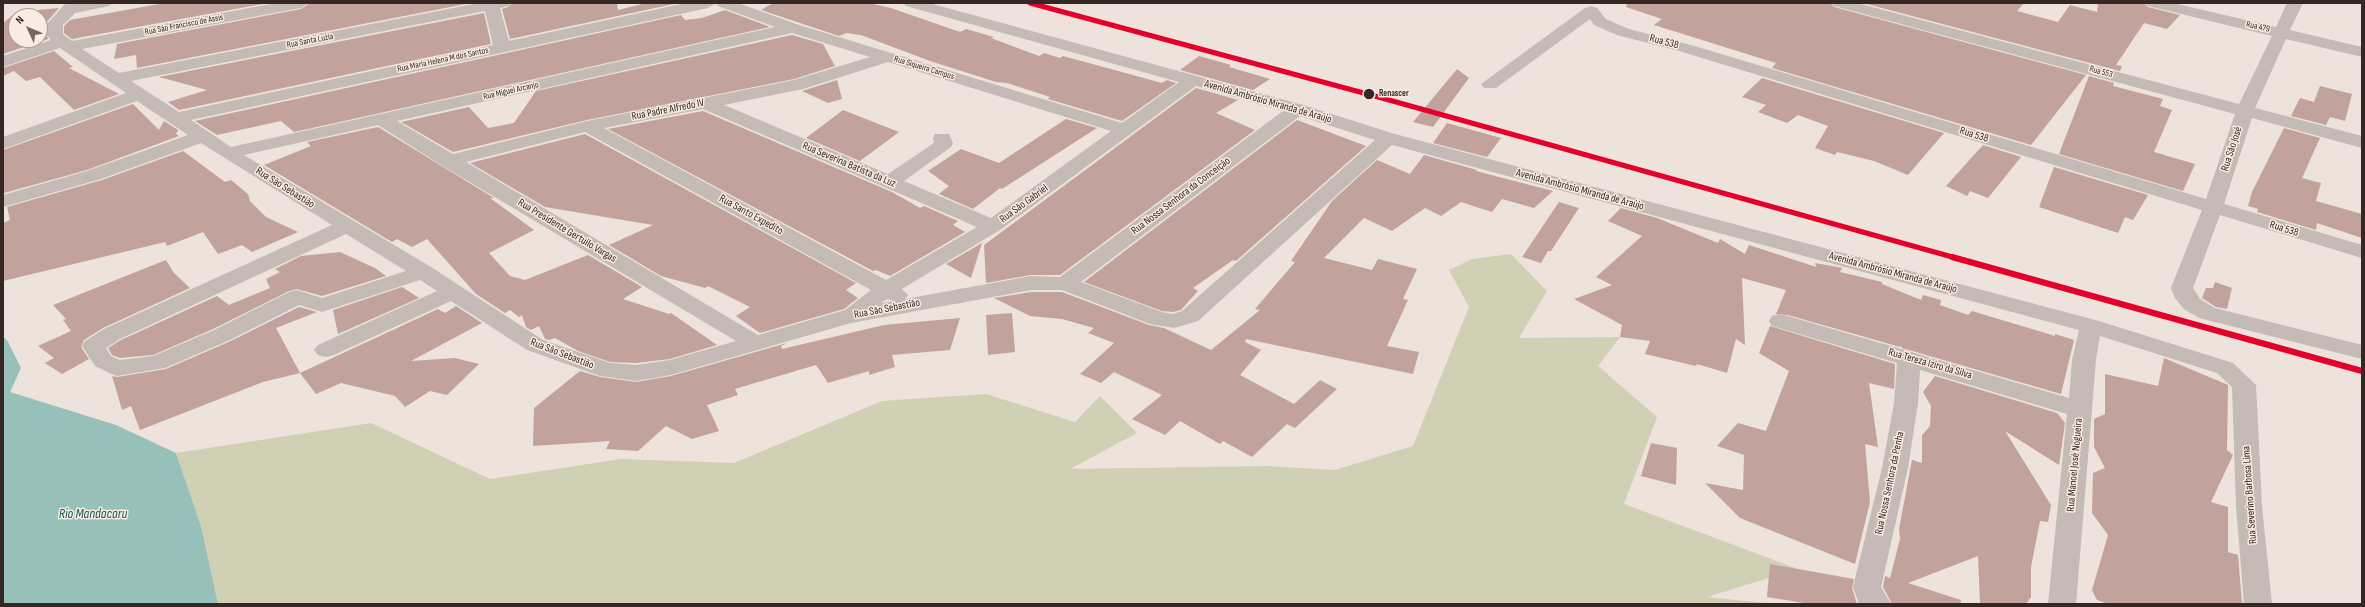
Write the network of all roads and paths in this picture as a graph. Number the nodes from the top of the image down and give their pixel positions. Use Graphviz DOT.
graph roads {
  1 [pos="104,3"];
  2 [pos="301,3"];
  3 [pos="708,3"];
  4 [pos="723,3"];
  5 [pos="911,3"];
  6 [pos="1839,3"];
  7 [pos="2153,3"];
  8 [pos="2295,3"];
  9 [pos="497,4"];
  10 [pos="72,6"];
  11 [pos="1592,7"];
  12 [pos="793,28"];
  13 [pos="2281,33"];
  14 [pos="64,45"];
  15 [pos="502,47"];
  16 [pos="2362,52"];
  17 [pos="888,57"];
  18 [pos="3,62"];
  19 [pos="117,79"];
  20 [pos="1192,81"];
  21 [pos="1490,84"];
  22 [pos="140,94"];
  23 [pos="705,103"];
  24 [pos="1297,109"];
  25 [pos="2245,111"];
  26 [pos="177,118"];
  27 [pos="382,120"];
  28 [pos="587,126"];
  29 [pos="1125,130"];
  30 [pos="203,136"];
  31 [pos="942,138"];
  32 [pos="1388,138"];
  33 [pos="2362,142"];
  34 [pos="3,143"];
  35 [pos="228,153"];
  36 [pos="448,161"];
  37 [pos="888,182"];
  38 [pos="3,201"];
  39 [pos="2213,207"];
  40 [pos="346,226"];
  41 [pos="993,226"];
  42 [pos="2362,252"];
  43 [pos="423,272"];
  44 [pos="1065,284"];
  45 [pos="886,289"];
  46 [pos="452,292"];
  47 [pos="915,303"];
  48 [pos="849,316"];
  49 [pos="1780,321"];
  50 [pos="2091,326"];
  51 [pos="754,342"];
  52 [pos="326,350"];
  53 [pos="2362,352"];
  54 [pos="1909,358"];
  55 [pos="2244,385"];
  56 [pos="2079,409"];
  57 [pos="1877,604"];
  58 [pos="2062,604"];
  59 [pos="2258,604"];
  1 -- 10 [label="street"];
  2 -- 14 [label="street, Rua São Francisco de Assis"];
  3 -- 15 [label="street, Rua Maria Helena M dos Santos"];
  4 -- 12 [label="street, Rua Siqueira Campos"];
  5 -- 20 [label="street, Avenida Ambrósio Miranda de Araújo"];
  6 -- 25 [label="street, Rua 553"];
  7 -- 13 [label="street, Rua 479"];
  8 -- 13 [label="street, Rua São José"];
  9 -- 15 [label="street"];
  9 -- 19 [label="street, Rua Santa Luzia"];
  10 -- 14 [label="street"];
  11 -- 21 [label="street"];
  11 -- 39 [label="street, Rua 538"];
  12 -- 17 [label="street, Rua Siqueira Campos"];
  12 -- 27 [label="street, Rua Miguel Arcanjo"];
  13 -- 16 [label="street, Rua 479"];
  13 -- 25 [label="street, Rua São José"];
  14 -- 18 [label="street, Rua São Francisco de Assis"];
  14 -- 19 [label="street, Rua São Sebastião"];
  15 -- 26 [label="street, Rua Maria Helena M dos Santos"];
  17 -- 23 [label="street, Rua Padre Alfredo IV"];
  17 -- 29 [label="street, Rua Siqueira Campos"];
  19 -- 22 [label="street, Rua São Sebastião"];
  20 -- 24 [label="street, Avenida Ambrósio Miranda de Araújo"];
  20 -- 29 [label="street, Rua São Gabriel"];
  22 -- 26 [label="street, Rua São Sebastião"];
  22 -- 34 [label="street"];
  23 -- 28 [label="street, Rua Padre Alfredo IV"];
  23 -- 37 [label="street, Rua Severina Batista da Luz"];
  24 -- 32 [label="street, Avenida Ambrósio Miranda de Araújo"];
  24 -- 44 [label="street, Rua Nossa Senhora da Conceição"];
  25 -- 33 [label="street, Rua 553"];
  25 -- 39 [label="street, Rua São José"];
  26 -- 30 [label="street, Rua São Sebastião"];
  27 -- 35 [label="street, Rua Miguel Arcanjo"];
  27 -- 36 [label="street, Rua Presidente Gertuilo Vargas"];
  28 -- 36 [label="street, Rua Padre Alfredo IV"];
  28 -- 45 [label="street, Rua Santo Expedito"];
  29 -- 41 [label="street, Rua São Gabriel"];
  30 -- 35 [label="street, Rua São Sebastião"];
  30 -- 38 [label="street"];
  31 -- 37 [label="street"];
  32 -- 44 [label="street, Rua São Sebastião"];
  32 -- 50 [label="street, Avenida Ambrósio Miranda de Araújo"];
  35 -- 40 [label="street, Rua São Sebastião"];
  36 -- 51 [label="street, Rua Presidente Gertuilo Vargas"];
  37 -- 41 [label="street, Rua Severina Batista da Luz"];
  39 -- 42 [label="street, Rua 538"];
  39 -- 53 [label="street, Rua São José"];
  40 -- 43 [label="street, Rua São Sebastião"];
  40 -- 43 [label="street"];
  41 -- 45 [label="street, Rua São Gabriel"];
  43 -- 46 [label="street, Rua São Sebastião"];
  44 -- 47 [label="street, Rua São Sebastião"];
  45 -- 47 [label="street, Rua Santo Expedito"];
  45 -- 48 [label="street, Rua São Gabriel"];
  46 -- 51 [label="street, Rua São Sebastião"];
  46 -- 52 [label="street"];
  47 -- 48 [label="street, Rua São Sebastião"];
  48 -- 51 [label="street, Rua São Sebastião"];
  49 -- 54 [label="street, Rua Tereza Iziro da Silva"];
  50 -- 55 [label="street, Avenida Ambrósio Miranda de Araújo"];
  50 -- 56 [label="street, Rua Manoel José Nogueira"];
  54 -- 56 [label="street, Rua Tereza Iziro da Silva"];
  54 -- 57 [label="street, Rua Nossa Senhora da Penha"];
  55 -- 59 [label="street, Rua Severino Barbosa Lima"];
  56 -- 58 [label="street, Rua Manoel José Nogueira"];
}
